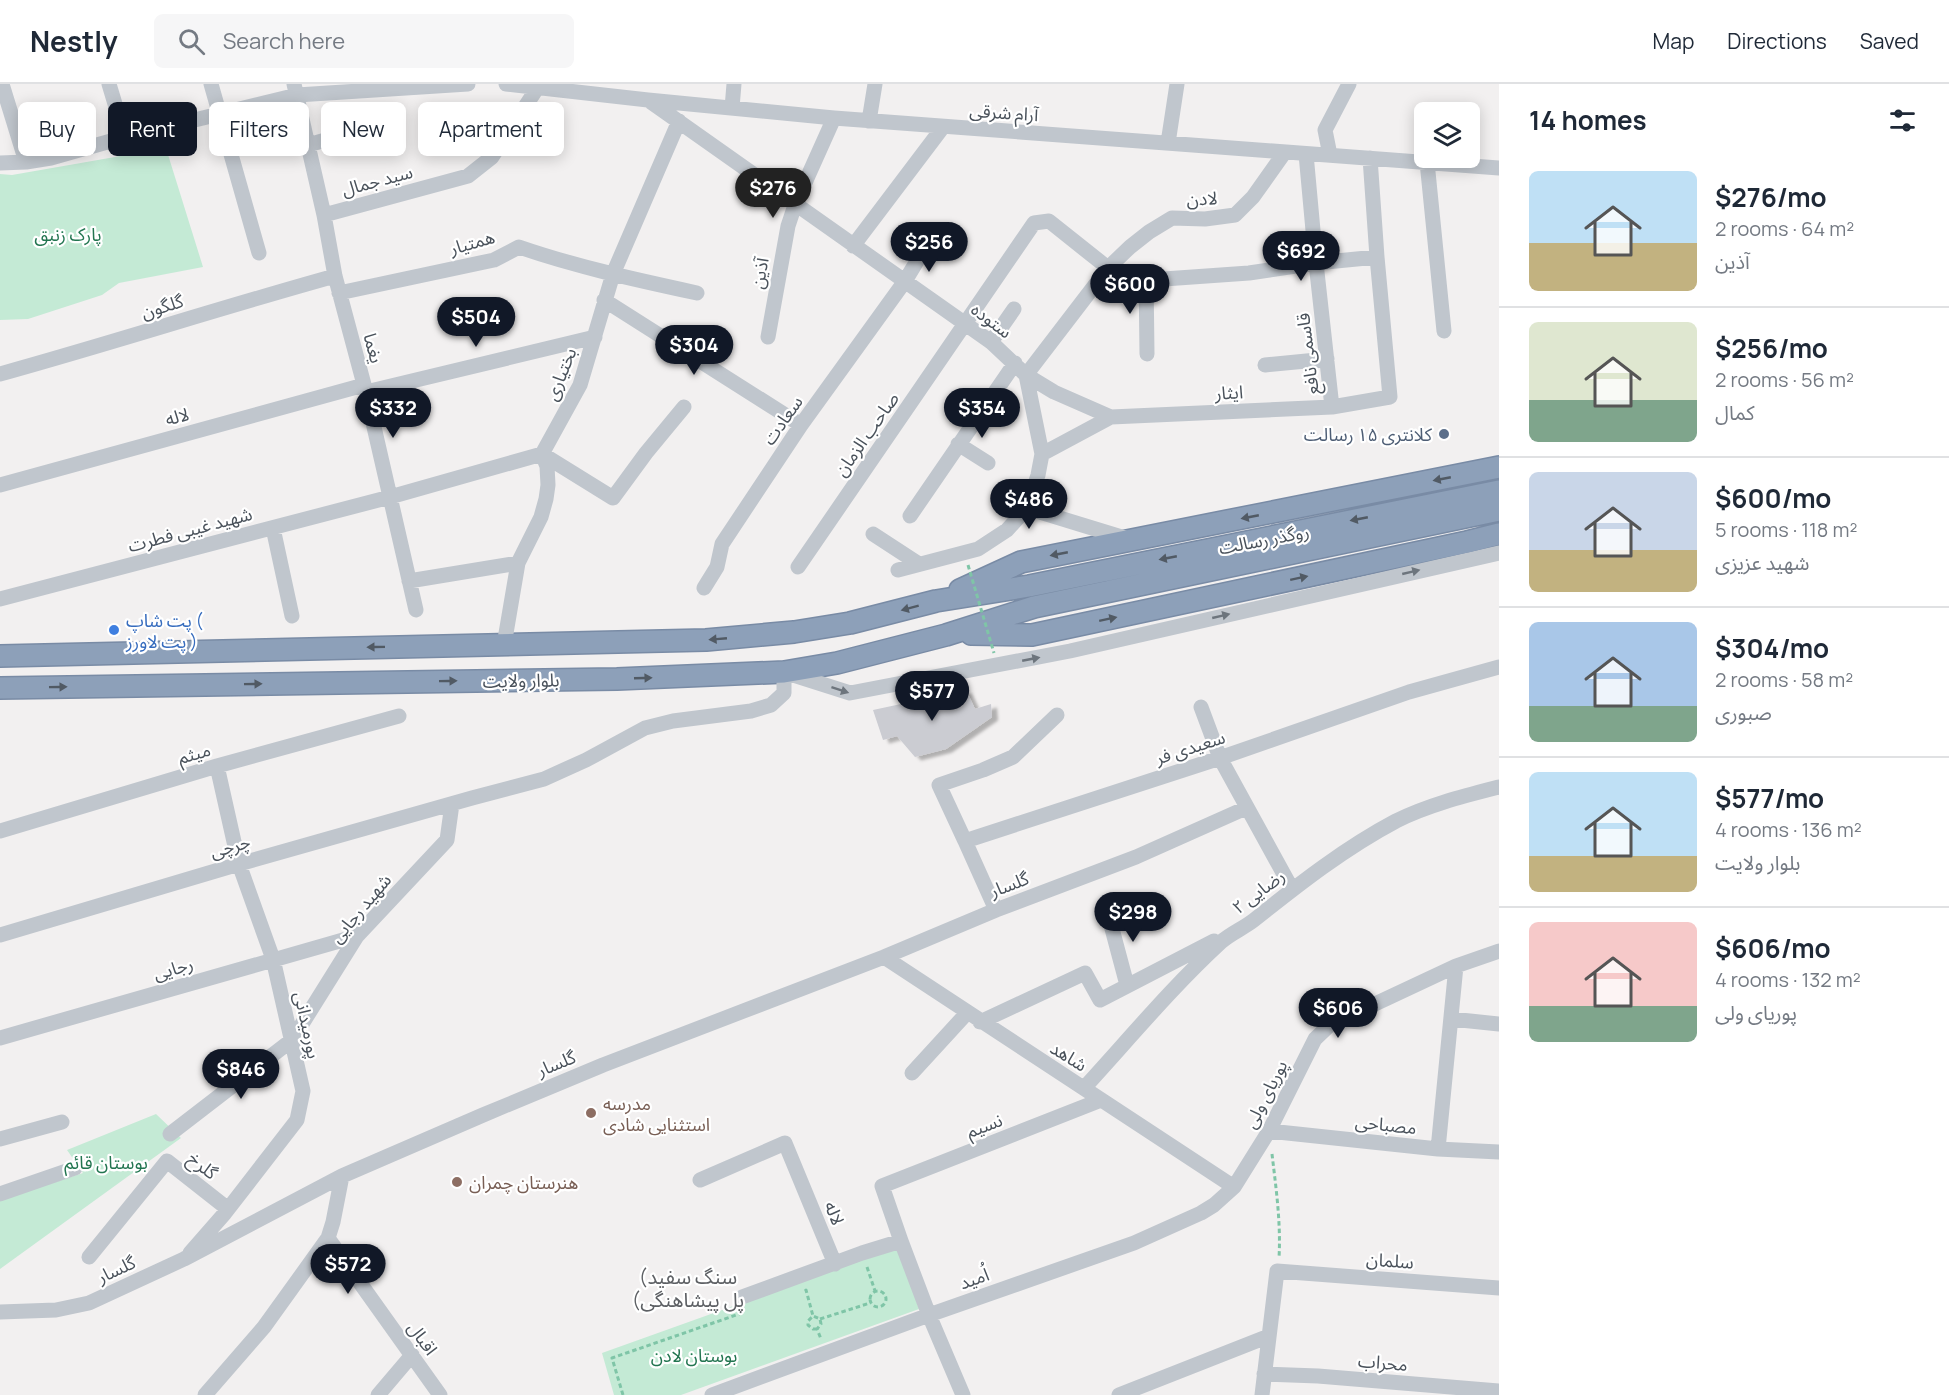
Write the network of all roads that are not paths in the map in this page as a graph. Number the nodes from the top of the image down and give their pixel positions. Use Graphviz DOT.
graph roads {
  1 [pos="2,84"];
  2 [pos="109,84"];
  3 [pos="212,84"];
  4 [pos="468,84"];
  5 [pos="506,84"];
  6 [pos="734,84"];
  7 [pos="875,84"];
  8 [pos="1177,84"];
  9 [pos="1349,84"];
  10 [pos="538,87"];
  11 [pos="337,88"];
  12 [pos="296,89"];
  13 [pos="648,100"];
  14 [pos="115,102"];
  15 [pos="216,102"];
  16 [pos="254,102"];
  17 [pos="732,108"];
  18 [pos="834,118"];
  19 [pos="869,121"];
  20 [pos="679,122"];
  21 [pos="942,127"];
  22 [pos="108,142"];
  23 [pos="1168,143"];
  24 [pos="309,149"];
  25 [pos="1285,152"];
  26 [pos="1306,154"];
  27 [pos="1330,155"];
  28 [pos="231,156"];
  29 [pos="1370,158"];
  30 [pos="1414,161"];
  31 [pos="26,162"];
  32 [pos="0,163"];
  33 [pos="1480,166"];
  34 [pos="1428,168"];
  35 [pos="1499,168"];
  36 [pos="795,205"];
  37 [pos="324,215"];
  38 [pos="854,246"];
  39 [pos="925,248"];
  40 [pos="259,252"];
  41 [pos="1377,257"];
  42 [pos="1316,262"];
  43 [pos="1108,268"];
  44 [pos="613,274"];
  45 [pos="1146,275"];
  46 [pos="335,276"];
  47 [pos="905,281"];
  48 [pos="339,293"];
  49 [pos="697,293"];
  50 [pos="604,300"];
  51 [pos="1014,309"];
  52 [pos="966,324"];
  53 [pos="1444,331"];
  54 [pos="768,336"];
  55 [pos="595,337"];
  56 [pos="991,342"];
  57 [pos="1147,354"];
  58 [pos="1327,359"];
  59 [pos="1015,363"];
  60 [pos="1264,365"];
  61 [pos="0,374"];
  62 [pos="1026,375"];
  63 [pos="365,389"];
  64 [pos="684,406"];
  65 [pos="1332,407"];
  66 [pos="1111,417"];
  67 [pos="801,425"];
  68 [pos="958,444"];
  69 [pos="542,454"];
  70 [pos="1042,454"];
  71 [pos="988,463"];
  72 [pos="1494,474"];
  73 [pos="0,484"];
  74 [pos="1499,491"];
  75 [pos="390,497"];
  76 [pos="1027,508"];
  77 [pos="1499,510"];
  78 [pos="910,516"];
  79 [pos="273,528"];
  80 [pos="873,534"];
  81 [pos="1499,534"];
  82 [pos="1131,540"];
  83 [pos="1499,553"];
  84 [pos="518,563"];
  85 [pos="919,564"];
  86 [pos="798,567"];
  87 [pos="898,570"];
  88 [pos="409,581"];
  89 [pos="704,588"];
  90 [pos="1032,597"];
  91 [pos="0,599"];
  92 [pos="936,601"];
  93 [pos="416,610"];
  94 [pos="292,616"];
  95 [pos="946,635"];
  96 [pos="504,645"];
  97 [pos="0,656"];
  98 [pos="1499,666"];
  99 [pos="784,672"];
  100 [pos="0,688"];
  101 [pos="1201,707"];
  102 [pos="1057,715"];
  103 [pos="399,716"];
  104 [pos="1220,758"];
  105 [pos="217,766"];
  106 [pos="1499,787"];
  107 [pos="452,804"];
  108 [pos="1246,808"];
  109 [pos="0,831"];
  110 [pos="965,841"];
  111 [pos="239,864"];
  112 [pos="1292,889"];
  113 [pos="996,910"];
  114 [pos="1107,910"];
  115 [pos="1251,922"];
  116 [pos="0,935"];
  117 [pos="357,936"];
  118 [pos="1499,951"];
  119 [pos="884,957"];
  120 [pos="273,959"];
  121 [pos="1456,966"];
  122 [pos="1127,985"];
  123 [pos="967,1013"];
  124 [pos="1451,1019"];
  125 [pos="980,1022"];
  126 [pos="1499,1024"];
  127 [pos="0,1038"];
  128 [pos="292,1040"];
  129 [pos="912,1074"];
  130 [pos="1084,1088"];
  131 [pos="1101,1100"];
  132 [pos="62,1122"];
  133 [pos="1269,1131"];
  134 [pos="170,1134"];
  135 [pos="0,1139"];
  136 [pos="1438,1149"];
  137 [pos="1499,1152"];
  138 [pos="75,1168"];
  139 [pos="342,1176"];
  140 [pos="700,1180"];
  141 [pos="1234,1187"];
  142 [pos="0,1194"];
  143 [pos="228,1209"];
  144 [pos="327,1238"];
  145 [pos="901,1241"];
  146 [pos="89,1257"];
  147 [pos="184,1259"];
  148 [pos="835,1264"];
  149 [pos="1499,1288"];
  150 [pos="742,1297"];
  151 [pos="0,1312"];
  152 [pos="929,1315"];
  153 [pos="1269,1336"];
  154 [pos="412,1355"];
  155 [pos="1264,1374"];
  156 [pos="1499,1391"];
  157 [pos="719,1394"];
  158 [pos="206,1395"];
  159 [pos="378,1395"];
  160 [pos="440,1395"];
  161 [pos="963,1395"];
  162 [pos="1119,1395"];
  163 [pos="1262,1395"];
  1 -- 31 [label="street"];
  2 -- 14 [label="street"];
  3 -- 15 [label="street"];
  4 -- 11 [label="street"];
  5 -- 10 [label="street, آرام شرقی"];
  6 -- 17 [label="street"];
  7 -- 19 [label="street"];
  8 -- 23 [label="street"];
  9 -- 27 [label="street"];
  10 -- 13 [label="street, آرام شرقی"];
  10 -- 37 [label="street, سید جمال"];
  11 -- 12 [label="street"];
  12 -- 16 [label="street"];
  13 -- 17 [label="street, آرام شرقی"];
  13 -- 20 [label="street, ستوده"];
  17 -- 18 [label="street, آرام شرقی"];
  18 -- 19 [label="street, آرام شرقی"];
  18 -- 36 [label="street, آذین"];
  19 -- 21 [label="street, آرام شرقی"];
  20 -- 36 [label="street, ستوده"];
  20 -- 44 [label="street, بختیاری"];
  21 -- 23 [label="street, آرام شرقی"];
  21 -- 38 [label="street"];
  22 -- 31 [label="street"];
  23 -- 25 [label="street, آرام شرقی"];
  24 -- 37 [label="street, یغما"];
  25 -- 26 [label="street, آرام شرقی"];
  25 -- 43 [label="street, لادن"];
  26 -- 27 [label="street, آرام شرقی"];
  26 -- 42 [label="street, قاسمی نافع"];
  27 -- 29 [label="street, آرام شرقی"];
  28 -- 40 [label="street"];
  29 -- 30 [label="street, آرام شرقی"];
  29 -- 41 [label="street, ایثار"];
  31 -- 32 [label="street"];
  33 -- 35 [label="street, آرام شرقی"];
  34 -- 53 [label="street"];
  36 -- 38 [label="street, ستوده"];
  36 -- 54 [label="street, آذین"];
  37 -- 46 [label="street, یغما"];
  38 -- 47 [label="street, ستوده"];
  39 -- 47 [label="street, سعادت"];
  41 -- 42 [label="street"];
  41 -- 65 [label="street, ایثار"];
  42 -- 45 [label="street"];
  42 -- 58 [label="street, قاسمی نافع"];
  43 -- 45 [label="street"];
  43 -- 52 [label="street, صاحب الزمان"];
  43 -- 62 [label="street, لادن"];
  44 -- 48 [label="street, همتیار"];
  44 -- 49 [label="street"];
  44 -- 50 [label="street, بختیاری"];
  45 -- 57 [label="street"];
  46 -- 48 [label="street, یغما"];
  46 -- 61 [label="street, گلگون"];
  47 -- 52 [label="street, ستوده"];
  47 -- 67 [label="street, سعادت"];
  48 -- 63 [label="street, یغما"];
  50 -- 55 [label="street, بختیاری"];
  50 -- 67 [label="street"];
  51 -- 56 [label="street"];
  52 -- 56 [label="street, ستوده"];
  52 -- 86 [label="street, صاحب الزمان"];
  55 -- 63 [label="street, لاله"];
  55 -- 69 [label="street, بختیاری"];
  56 -- 59 [label="street, ستوده"];
  58 -- 60 [label="street"];
  58 -- 65 [label="street, قاسمی نافع"];
  59 -- 62 [label="street, ستوده"];
  59 -- 68 [label="street"];
  62 -- 66 [label="street, ستوده"];
  62 -- 70 [label="street"];
  63 -- 73 [label="street, لاله"];
  63 -- 75 [label="street, یغما"];
  64 -- 69 [label="street"];
  65 -- 66 [label="street, ایثار"];
  66 -- 70 [label="street, ایثار"];
  67 -- 89 [label="street, سعادت"];
  68 -- 71 [label="street"];
  68 -- 78 [label="street"];
  69 -- 75 [label="street, شهید غیبی فطرت"];
  69 -- 84 [label="street"];
  70 -- 76 [label="street"];
  72 -- 82 [label="highway, one-way"];
  74 -- 90 [label="highway, روگذر رسالت, one-way"];
  75 -- 79 [label="street, شهید غیبی فطرت"];
  75 -- 88 [label="street, یغما"];
  76 -- 82 [label="street"];
  76 -- 85 [label="street"];
  77 -- 90 [label="highway, روگذر رسالت"];
  79 -- 91 [label="street, شهید غیبی فطرت"];
  79 -- 94 [label="street"];
  80 -- 85 [label="street"];
  95 -- 81 [label="highway, one-way"];
  82 -- 92 [label="highway, one-way"];
  99 -- 83 [label="street, one-way"];
  84 -- 88 [label="street"];
  84 -- 96 [label="street"];
  85 -- 87 [label="street"];
  88 -- 93 [label="street, یغما"];
  90 -- 92 [label="highway, بلوار ولایت"];
  90 -- 95 [label="highway, بلوار ولایت"];
  92 -- 96 [label="highway, بلوار ولایت, one-way"];
  95 -- 99 [label="highway, بلوار ولایت"];
  96 -- 97 [label="highway, بلوار ولایت, one-way"];
  98 -- 104 [label="street, سعیدی فر"];
  100 -- 99 [label="highway, بلوار ولایت, one-way"];
  99 -- 107 [label="street, چرچی"];
  101 -- 104 [label="street"];
  102 -- 110 [label="street"];
  103 -- 105 [label="street, میثم"];
  104 -- 108 [label="street"];
  104 -- 110 [label="street, سعیدی فر"];
  105 -- 109 [label="street, میثم"];
  105 -- 111 [label="street, پورمیدانی"];
  106 -- 112 [label="street, رضایی ۲"];
  107 -- 111 [label="street, چرچی"];
  107 -- 117 [label="street, شهید رجایی"];
  108 -- 112 [label="street"];
  108 -- 113 [label="street, گلسار"];
  110 -- 113 [label="street"];
  111 -- 116 [label="street, چرچی"];
  111 -- 120 [label="street, پورمیدانی"];
  112 -- 115 [label="street, رضایی ۲"];
  113 -- 119 [label="street, گلسار"];
  114 -- 122 [label="street"];
  115 -- 122 [label="street"];
  115 -- 130 [label="street, رضایی ۲"];
  117 -- 120 [label="street, رجایی"];
  117 -- 128 [label="street, شهید رجایی"];
  118 -- 121 [label="street, پوریای ولی"];
  119 -- 123 [label="street, شاهد"];
  119 -- 139 [label="street, گلسار"];
  120 -- 127 [label="street, رجایی"];
  120 -- 128 [label="street, پورمیدانی"];
  121 -- 124 [label="street"];
  121 -- 133 [label="street, پوریای ولی"];
  122 -- 125 [label="street"];
  123 -- 125 [label="street, شاهد"];
  123 -- 129 [label="street"];
  124 -- 126 [label="street"];
  124 -- 136 [label="street"];
  125 -- 130 [label="street, شاهد"];
  128 -- 134 [label="street"];
  128 -- 143 [label="street, پورمیدانی"];
  130 -- 131 [label="street, شاهد"];
  131 -- 141 [label="street, شاهد"];
  131 -- 145 [label="street, نسیم"];
  132 -- 135 [label="street"];
  133 -- 136 [label="street, مصباحی"];
  133 -- 141 [label="street, پوریای ولی"];
  136 -- 137 [label="street, مصباحی"];
  138 -- 142 [label="street"];
  139 -- 144 [label="street"];
  139 -- 147 [label="street, گلسار"];
  140 -- 148 [label="street, لاله"];
  141 -- 152 [label="street, اُمید"];
  143 -- 146 [label="street, گلرخ"];
  143 -- 147 [label="street, پورمیدانی"];
  144 -- 154 [label="street, اقبال"];
  144 -- 158 [label="street"];
  145 -- 148 [label="street"];
  145 -- 152 [label="street"];
  147 -- 151 [label="street, گلسار"];
  148 -- 150 [label="street"];
  149 -- 153 [label="street, سلمان"];
  152 -- 157 [label="street, اُمید"];
  152 -- 161 [label="street"];
  153 -- 155 [label="street"];
  153 -- 162 [label="street"];
  154 -- 159 [label="street"];
  154 -- 160 [label="street, اقبال"];
  155 -- 156 [label="street, محراب"];
  155 -- 163 [label="street"];
}
